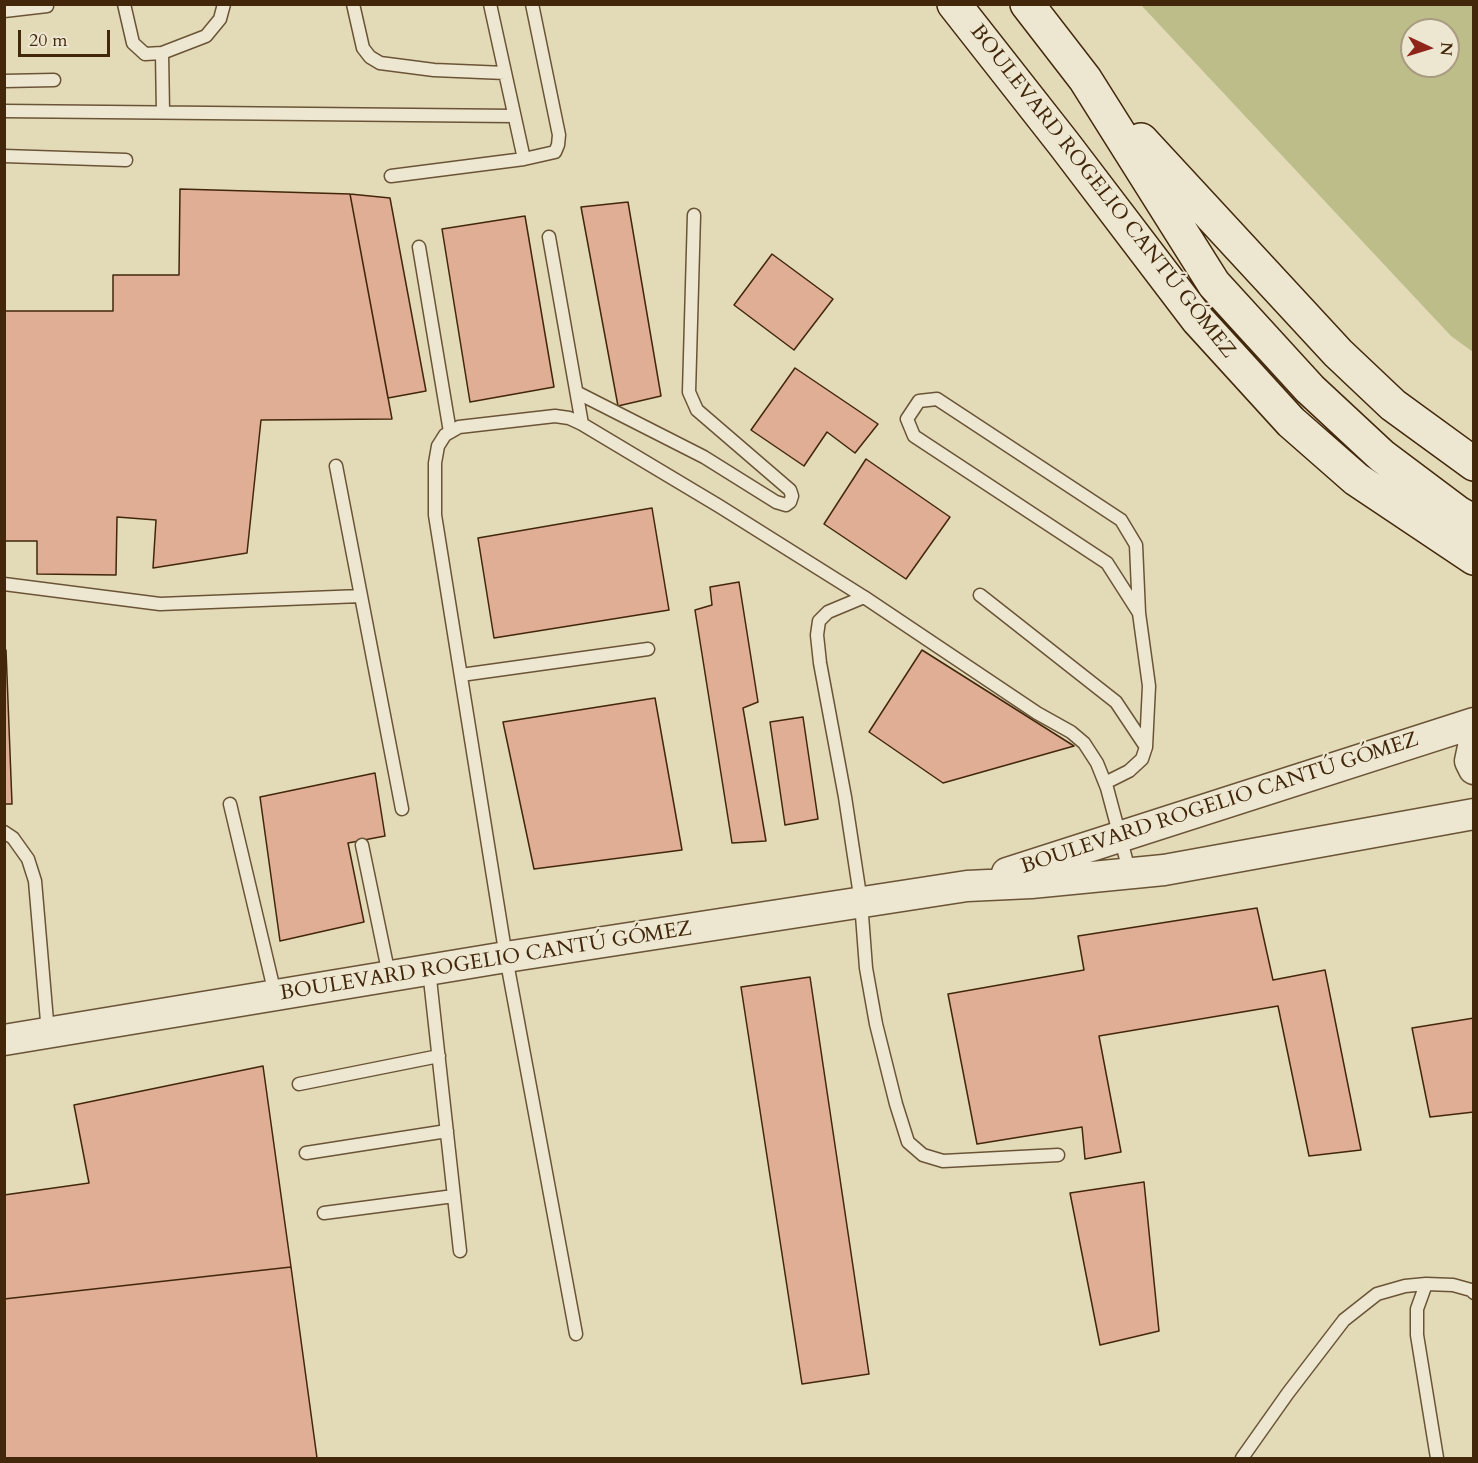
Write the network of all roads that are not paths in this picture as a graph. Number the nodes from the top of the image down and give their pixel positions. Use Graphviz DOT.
graph roads {
  1 [pos="124,4"];
  2 [pos="224,4"];
  3 [pos="353,4"];
  4 [pos="490,4"];
  5 [pos="532,4"];
  6 [pos="954,4"];
  7 [pos="1028,4"];
  8 [pos="47,6"];
  9 [pos="4,11"];
  10 [pos="162,53"];
  11 [pos="505,73"];
  12 [pos="1085,79"];
  13 [pos="54,80"];
  14 [pos="4,81"];
  15 [pos="4,111"];
  16 [pos="163,112"];
  17 [pos="514,117"];
  18 [pos="4,156"];
  19 [pos="524,159"];
  20 [pos="126,160"];
  21 [pos="391,176"];
  22 [pos="694,215"];
  23 [pos="549,237"];
  24 [pos="419,247"];
  25 [pos="578,393"];
  26 [pos="582,424"];
  27 [pos="450,432"];
  28 [pos="1473,464"];
  29 [pos="336,466"];
  30 [pos="1473,522"];
  31 [pos="1473,558"];
  32 [pos="4,584"];
  33 [pos="980,595"];
  34 [pos="361,596"];
  35 [pos="864,597"];
  36 [pos="1139,614"];
  37 [pos="648,649"];
  38 [pos="461,675"];
  39 [pos="1473,723"];
  40 [pos="1473,742"];
  41 [pos="1146,747"];
  42 [pos="1473,769"];
  43 [pos="1105,783"];
  44 [pos="230,804"];
  45 [pos="402,809"];
  46 [pos="1473,814"];
  47 [pos="4,832"];
  48 [pos="1121,837"];
  49 [pos="362,845"];
  50 [pos="1130,873"];
  51 [pos="967,886"];
  52 [pos="861,903"];
  53 [pos="506,957"];
  54 [pos="429,970"];
  55 [pos="389,977"];
  56 [pos="275,995"];
  57 [pos="48,1033"];
  58 [pos="4,1040"];
  59 [pos="439,1056"];
  60 [pos="298,1084"];
  61 [pos="447,1131"];
  62 [pos="306,1153"];
  63 [pos="1058,1155"];
  64 [pos="454,1196"];
  65 [pos="324,1213"];
  66 [pos="460,1251"];
  67 [pos="1426,1284"];
  68 [pos="1473,1293"];
  69 [pos="576,1334"];
  70 [pos="1242,1458"];
  71 [pos="1437,1458"];
  1 -- 10 [label="lane"];
  2 -- 10 [label="lane"];
  3 -- 11 [label="lane"];
  4 -- 11 [label="lane"];
  5 -- 19 [label="lane"];
  6 -- 31 [label="main road, BOULEVARD ROGELIO CANTÚ GÓMEZ"];
  7 -- 12 [label="main road, BOULEVARD ROGELIO CANTÚ GÓMEZ"];
  8 -- 9 [label="lane"];
  10 -- 16 [label="lane"];
  11 -- 17 [label="lane"];
  12 -- 28 [label="main road"];
  12 -- 30 [label="main road, BOULEVARD ROGELIO CANTÚ GÓMEZ"];
  13 -- 14 [label="lane"];
  15 -- 16 [label="lane"];
  16 -- 17 [label="lane"];
  17 -- 19 [label="lane"];
  18 -- 20 [label="lane"];
  19 -- 21 [label="lane"];
  22 -- 25 [label="lane"];
  23 -- 25 [label="lane"];
  24 -- 27 [label="lane"];
  25 -- 26 [label="lane"];
  26 -- 27 [label="lane"];
  26 -- 35 [label="lane"];
  27 -- 38 [label="lane"];
  29 -- 34 [label="lane"];
  32 -- 34 [label="lane"];
  33 -- 41 [label="lane"];
  34 -- 45 [label="lane"];
  35 -- 43 [label="lane"];
  35 -- 52 [label="lane"];
  36 -- 36 [label="lane"];
  36 -- 41 [label="lane"];
  37 -- 38 [label="lane"];
  38 -- 53 [label="lane"];
  39 -- 48 [label="street, BOULEVARD ROGELIO CANTÚ GÓMEZ"];
  40 -- 42 [label="street"];
  41 -- 43 [label="lane"];
  43 -- 48 [label="lane"];
  44 -- 56 [label="lane"];
  46 -- 50 [label="street, BOULEVARD ROGELIO CANTÚ GÓMEZ"];
  47 -- 57 [label="lane"];
  48 -- 50 [label="lane"];
  48 -- 51 [label="street, BOULEVARD ROGELIO CANTÚ GÓMEZ"];
  49 -- 55 [label="lane"];
  50 -- 51 [label="street, BOULEVARD ROGELIO CANTÚ GÓMEZ"];
  51 -- 52 [label="street, BOULEVARD ROGELIO CANTÚ GÓMEZ"];
  52 -- 53 [label="street, BOULEVARD ROGELIO CANTÚ GÓMEZ"];
  52 -- 63 [label="lane"];
  53 -- 54 [label="street, BOULEVARD ROGELIO CANTÚ GÓMEZ"];
  53 -- 69 [label="lane"];
  54 -- 55 [label="street, BOULEVARD ROGELIO CANTÚ GÓMEZ"];
  54 -- 59 [label="lane"];
  55 -- 56 [label="street, BOULEVARD ROGELIO CANTÚ GÓMEZ"];
  56 -- 57 [label="street, BOULEVARD ROGELIO CANTÚ GÓMEZ"];
  57 -- 58 [label="street, BOULEVARD ROGELIO CANTÚ GÓMEZ"];
  59 -- 60 [label="lane"];
  59 -- 61 [label="lane"];
  61 -- 62 [label="lane"];
  61 -- 64 [label="lane"];
  64 -- 65 [label="lane"];
  64 -- 66 [label="lane"];
  67 -- 68 [label="lane"];
  67 -- 70 [label="lane"];
  67 -- 71 [label="lane"];
}
